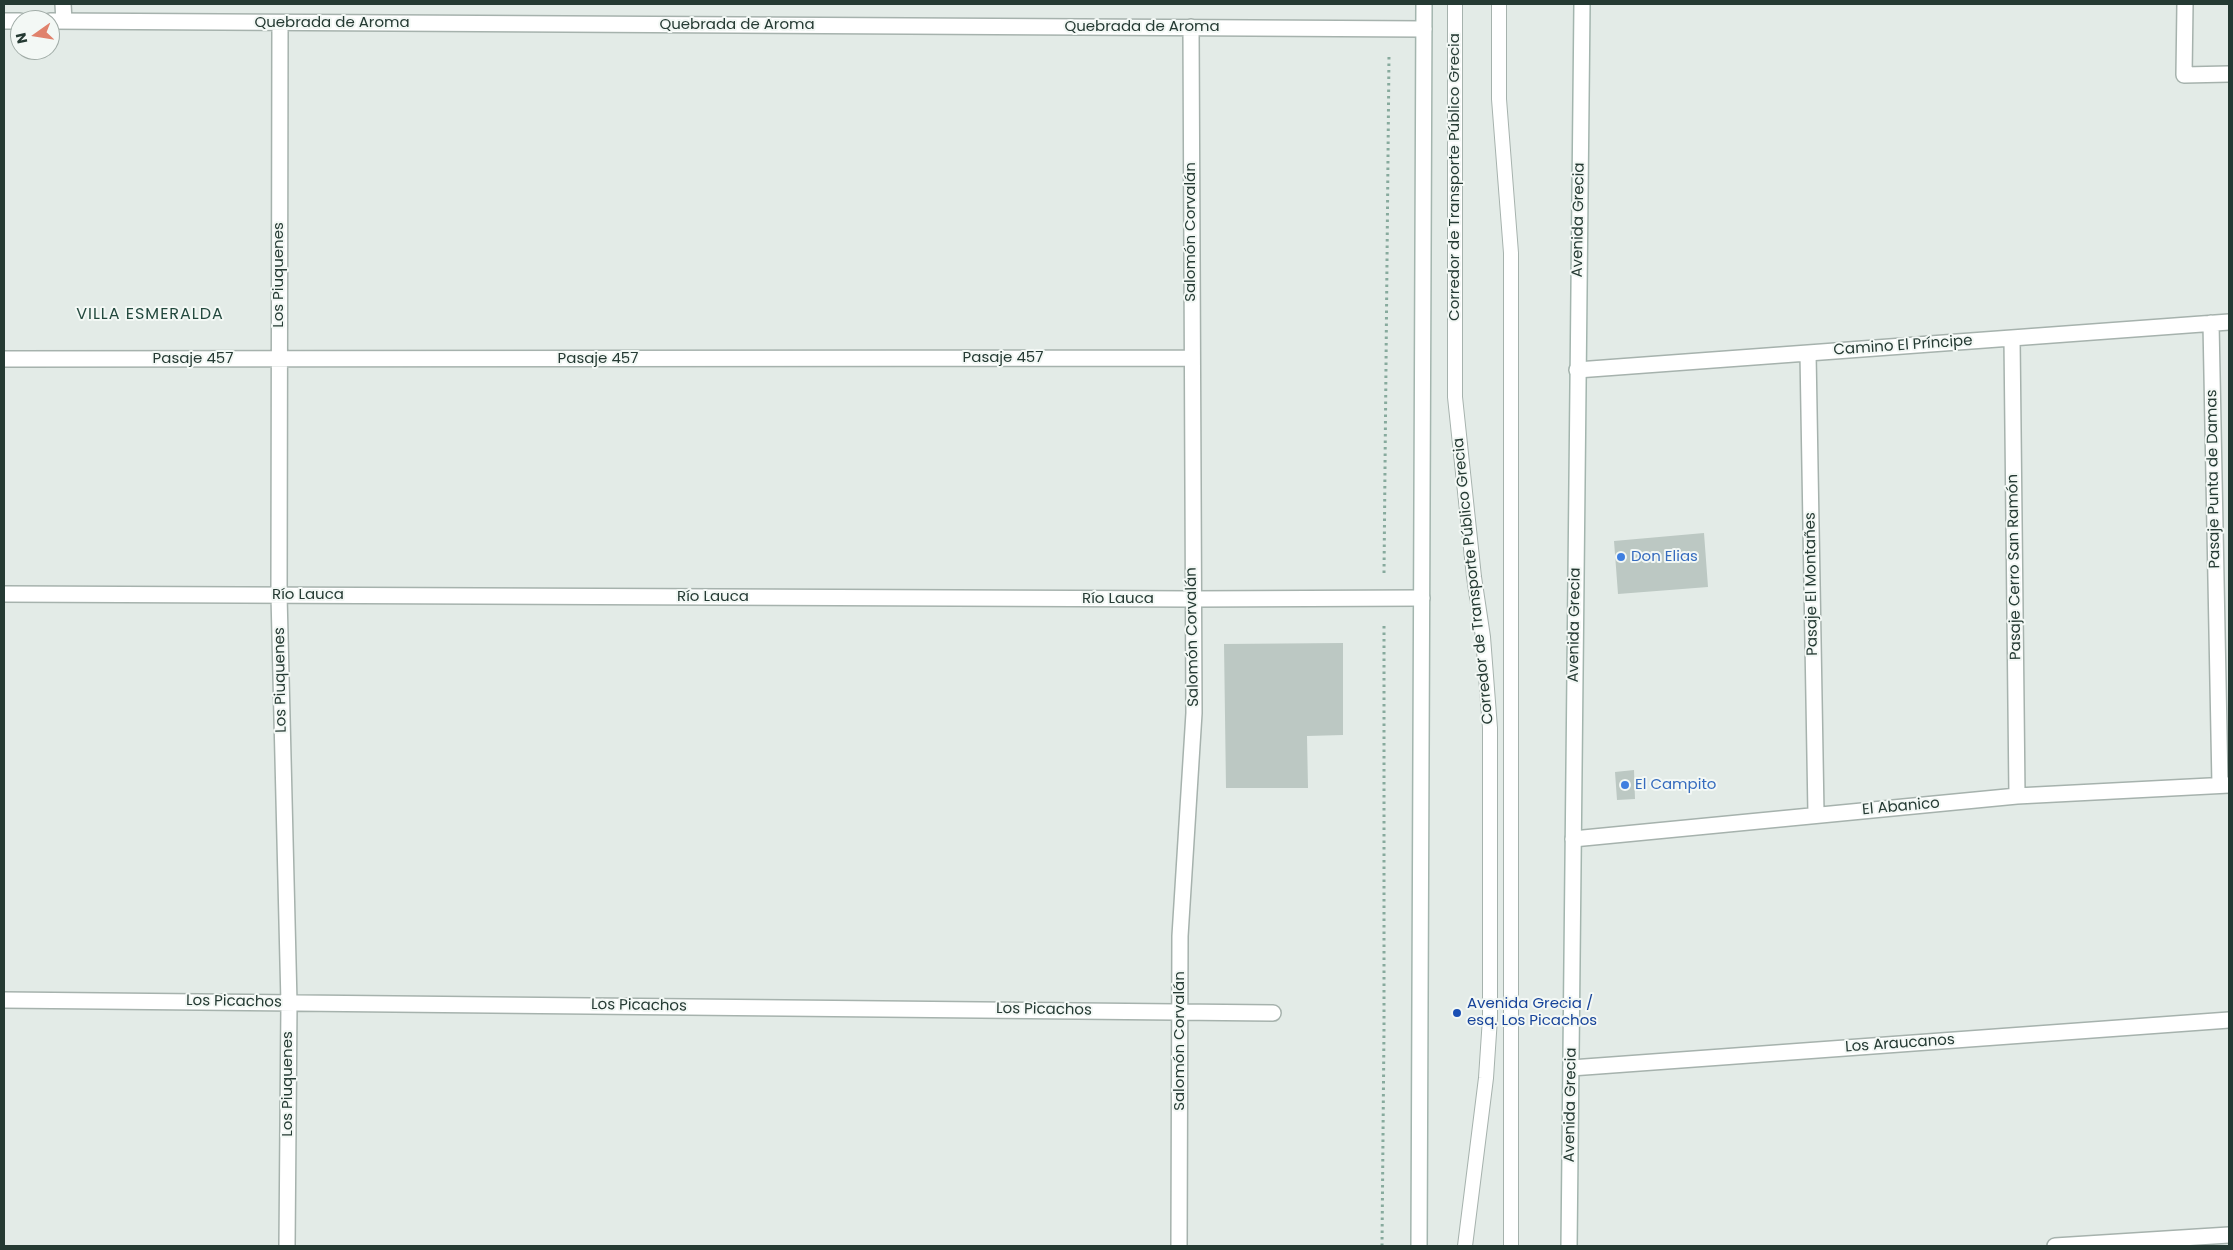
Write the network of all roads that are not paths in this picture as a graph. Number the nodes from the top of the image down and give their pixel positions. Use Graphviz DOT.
graph roads {
  1 [pos="1424,4"];
  2 [pos="1455,4"];
  3 [pos="1499,4"];
  4 [pos="1582,4"];
  5 [pos="2185,4"];
  6 [pos="60,21"];
  7 [pos="280,23"];
  8 [pos="1191,27"];
  9 [pos="1424,29"];
  10 [pos="2229,74"];
  11 [pos="2229,322"];
  12 [pos="2211,323"];
  13 [pos="2012,338"];
  14 [pos="1808,353"];
  15 [pos="1192,358"];
  16 [pos="4,359"];
  17 [pos="279,359"];
  18 [pos="1578,370"];
  19 [pos="4,594"];
  20 [pos="279,595"];
  21 [pos="1422,598"];
  22 [pos="1193,599"];
  23 [pos="2225,785"];
  24 [pos="2017,796"];
  25 [pos="1816,814"];
  26 [pos="1573,839"];
  27 [pos="4,1000"];
  28 [pos="289,1003"];
  29 [pos="1181,1012"];
  30 [pos="1273,1013"];
  31 [pos="2229,1020"];
  32 [pos="1571,1068"];
  33 [pos="2229,1235"];
  34 [pos="287,1246"];
  35 [pos="1179,1246"];
  36 [pos="1419,1246"];
  37 [pos="1465,1246"];
  38 [pos="1511,1246"];
  39 [pos="1569,1246"];
  40 [pos="2055,1246"];
  1 -- 9 [label="street"];
  2 -- 37 [label="lane, Corredor de Transporte Público Grecia"];
  3 -- 38 [label="lane, Corredor de Transporte Público Grecia"];
  4 -- 18 [label="street, Avenida Grecia"];
  5 -- 10 [label="street"];
  6 -- 7 [label="street, Quebrada de Aroma"];
  7 -- 8 [label="street, Quebrada de Aroma"];
  7 -- 17 [label="street, Los Piuquenes"];
  8 -- 9 [label="street, Quebrada de Aroma"];
  8 -- 15 [label="street, Salomón Corvalán"];
  9 -- 21 [label="street"];
  11 -- 12 [label="street, Camino El Príncipe"];
  12 -- 13 [label="street, Camino El Príncipe"];
  12 -- 23 [label="street, Pasaje Punta de Damas"];
  13 -- 14 [label="street, Camino El Príncipe"];
  13 -- 24 [label="street, Pasaje Cerro San Ramón"];
  14 -- 18 [label="street, Camino El Príncipe"];
  14 -- 25 [label="street, Pasaje El Montañes"];
  15 -- 17 [label="street, Pasaje 457"];
  15 -- 22 [label="street, Salomón Corvalán"];
  16 -- 17 [label="street, Pasaje 457"];
  17 -- 20 [label="street, Los Piuquenes"];
  18 -- 26 [label="street, Avenida Grecia"];
  19 -- 20 [label="street, Río Lauca"];
  20 -- 22 [label="street, Río Lauca"];
  20 -- 28 [label="street, Los Piuquenes"];
  21 -- 22 [label="street, Río Lauca"];
  21 -- 36 [label="street"];
  22 -- 29 [label="street, Salomón Corvalán"];
  23 -- 24 [label="street, El Abanico"];
  24 -- 25 [label="street, El Abanico"];
  25 -- 26 [label="street, El Abanico"];
  26 -- 32 [label="street, Avenida Grecia"];
  27 -- 28 [label="street, Los Picachos"];
  28 -- 29 [label="street, Los Picachos"];
  28 -- 34 [label="street, Los Piuquenes"];
  29 -- 30 [label="street, Los Picachos"];
  29 -- 35 [label="street, Salomón Corvalán"];
  31 -- 32 [label="street, Los Araucanos"];
  32 -- 39 [label="street, Avenida Grecia"];
  33 -- 40 [label="street"];
}
